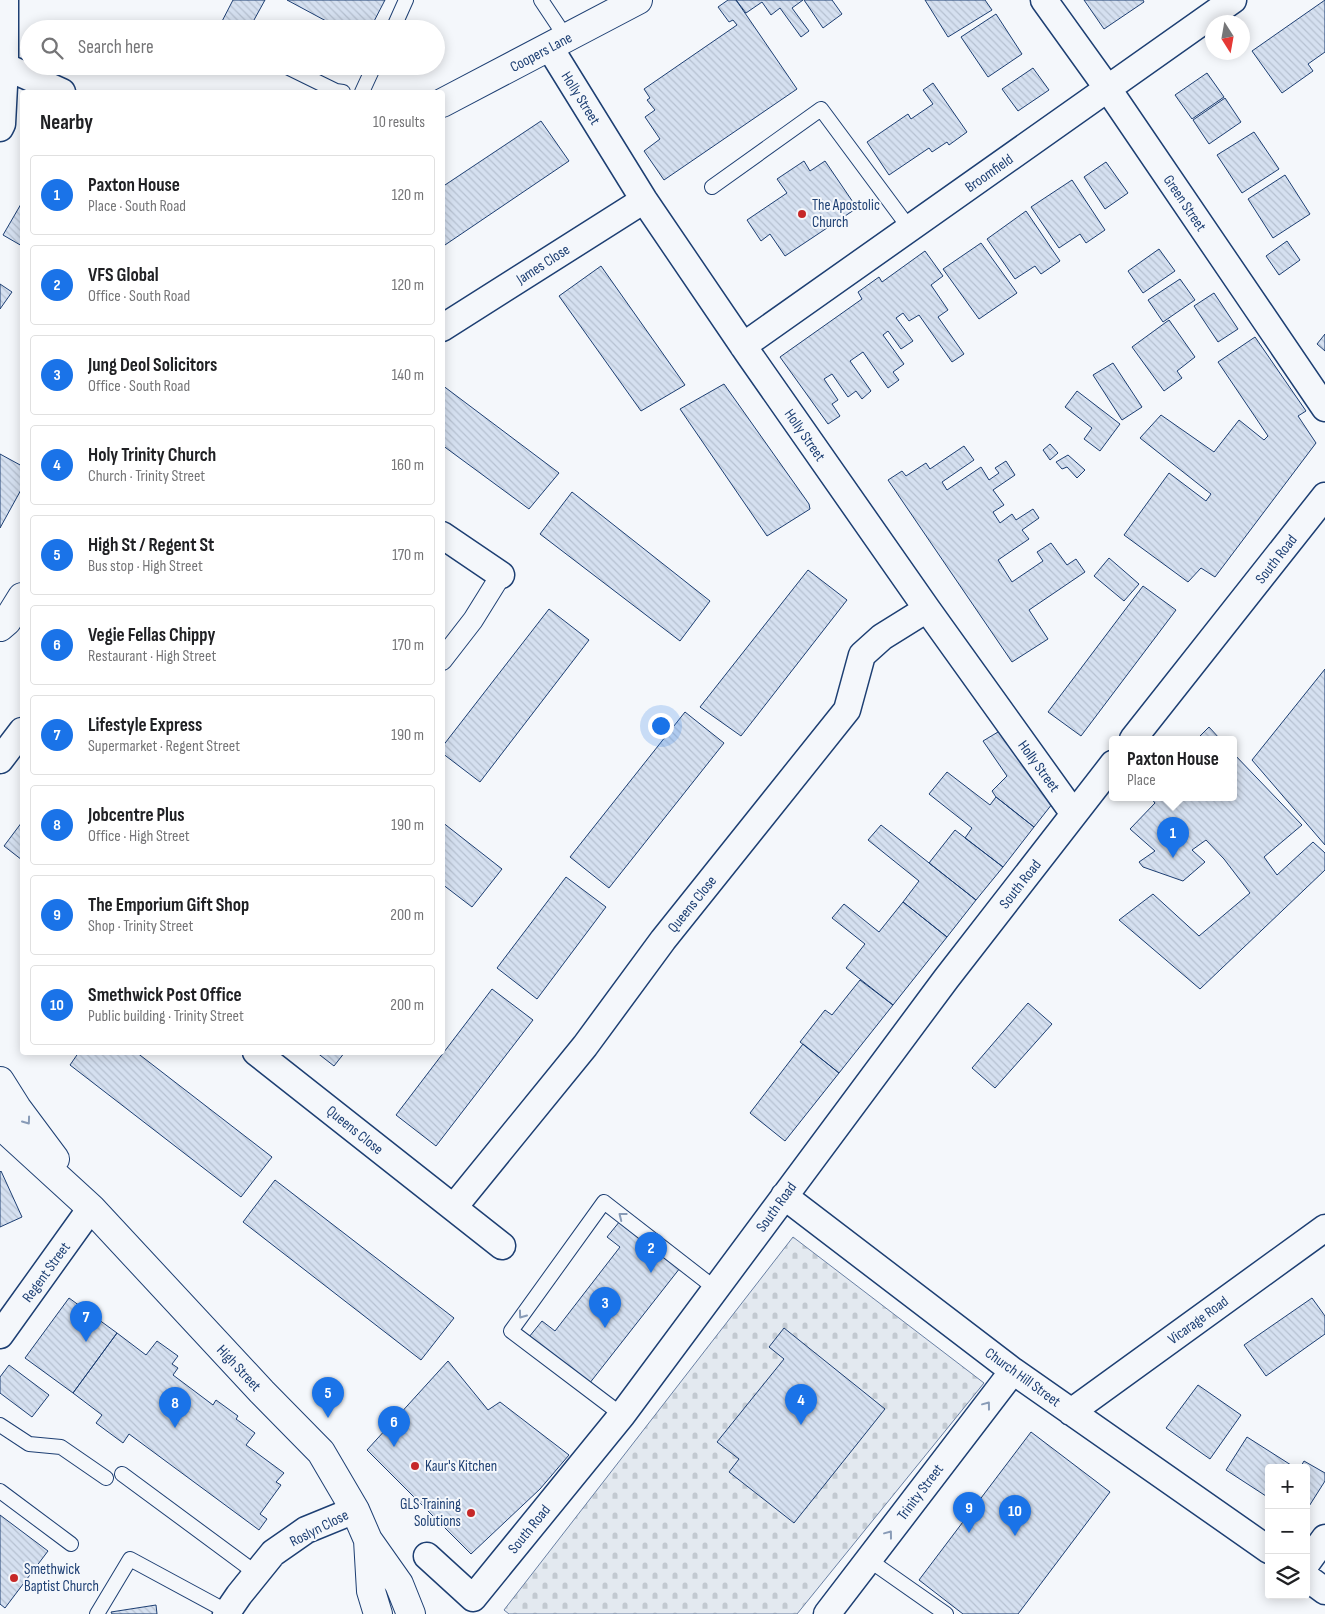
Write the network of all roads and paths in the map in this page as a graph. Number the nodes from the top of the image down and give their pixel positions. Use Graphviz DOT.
graph roads {
  1 [pos="5,0"];
  2 [pos="406,0"];
  3 [pos="541,0"];
  4 [pos="638,0"];
  5 [pos="1044,0"];
  6 [pos="1233,0"];
  7 [pos="396,20"];
  8 [pos="558,43"];
  9 [pos="3,65"];
  10 [pos="20,73"];
  11 [pos="25,75"];
  12 [pos="304,75"];
  13 [pos="370,75"];
  14 [pos="58,90"];
  15 [pos="334,90"];
  16 [pos="363,90"];
  17 [pos="1108,90"];
  18 [pos="445,101"];
  19 [pos="8,129"];
  20 [pos="712,187"];
  21 [pos="644,200"];
  22 [pos="910,228"];
  23 [pos="445,326"];
  24 [pos="743,346"];
  25 [pos="1325,408"];
  26 [pos="1325,496"];
  27 [pos="445,537"];
  28 [pos="501,575"];
  29 [pos="20,600"];
  30 [pos="927,609"];
  31 [pos="0,628"];
  32 [pos="445,656"];
  33 [pos="20,735"];
  34 [pos="1135,736"];
  35 [pos="0,760"];
  36 [pos="1109,769"];
  37 [pos="1074,814"];
  38 [pos="260,1055"];
  39 [pos="0,1081"];
  40 [pos="0,1120"];
  41 [pos="784,1196"];
  42 [pos="454,1207"];
  43 [pos="92,1208"];
  44 [pos="1325,1228"];
  45 [pos="502,1246"];
  46 [pos="716,1289"];
  47 [pos="0,1335"];
  48 [pos="1013,1371"];
  49 [pos="1071,1412"];
  50 [pos="622,1415"];
  51 [pos="0,1425"];
  52 [pos="122,1474"];
  53 [pos="106,1478"];
  54 [pos="0,1491"];
  55 [pos="355,1510"];
  56 [pos="1325,1538"];
  57 [pos="368,1540"];
  58 [pos="71,1544"];
  59 [pos="1265,1547"];
  60 [pos="427,1556"];
  61 [pos="1310,1559"];
  62 [pos="869,1560"];
  63 [pos="256,1573"];
  64 [pos="1310,1580"];
  65 [pos="1325,1591"];
  66 [pos="227,1613"];
  67 [pos="97,1614"];
  68 [pos="378,1614"];
  69 [pos="411,1614"];
  70 [pos="827,1614"];
  71 [pos="946,1614"];
  1 -- 9 [label="street"];
  2 -- 7 [label="lane"];
  3 -- 8 [label="lane"];
  4 -- 8 [label="main road, Coopers Lane"];
  5 -- 17 [label="street, Green Street"];
  6 -- 17 [label="street, Broomfield"];
  8 -- 18 [label="main road, Coopers Lane"];
  8 -- 21 [label="street, Holly Street"];
  9 -- 10 [label="street"];
  9 -- 19 [label="street"];
  11 -- 14 [label="street"];
  12 -- 15 [label="lane"];
  13 -- 16 [label="lane"];
  17 -- 22 [label="street, Broomfield"];
  17 -- 25 [label="street, Green Street"];
  20 -- 22 [label="lane"];
  21 -- 23 [label="street, James Close"];
  21 -- 24 [label="street, Holly Street"];
  22 -- 24 [label="street, Broomfield"];
  24 -- 30 [label="street, Holly Street"];
  26 -- 34 [label="street, South Road"];
  27 -- 28 [label="street"];
  28 -- 32 [label="street"];
  29 -- 31 [label="main road"];
  30 -- 37 [label="street, Holly Street"];
  30 -- 42 [label="street, Queens Close"];
  33 -- 35 [label="street"];
  36 -- 37 [label="street, South Road"];
  37 -- 41 [label="street, South Road"];
  38 -- 42 [label="street, Queens Close"];
  39 -- 43 [label="main road, High Street, one-way"];
  40 -- 43 [label="main road, High Street"];
  41 -- 46 [label="street, South Road"];
  41 -- 48 [label="street, Church Hill Street"];
  42 -- 45 [label="street, Queens Close"];
  43 -- 47 [label="street, Regent Street"];
  43 -- 55 [label="main road, High Street"];
  44 -- 49 [label="street, Vicarage Road"];
  46 -- 50 [label="street, South Road"];
  46 -- 50 [label="lane, one-way"];
  48 -- 49 [label="street, Church Hill Street"];
  62 -- 48 [label="street, Trinity Street, one-way"];
  49 -- 59 [label="street, Church Hill Street"];
  50 -- 60 [label="street, South Road"];
  51 -- 53 [label="lane"];
  52 -- 63 [label="lane"];
  54 -- 58 [label="lane"];
  55 -- 57 [label="main road, High Street"];
  55 -- 63 [label="street, Roslyn Close"];
  56 -- 61 [label="street"];
  57 -- 68 [label="main road, High Street"];
  57 -- 69 [label="main road, High Street"];
  62 -- 70 [label="street, Trinity Street"];
  62 -- 71 [label="lane"];
  63 -- 66 [label="street, Roslyn Close"];
  64 -- 65 [label="street"];
  66 -- 67 [label="lane"];
}
